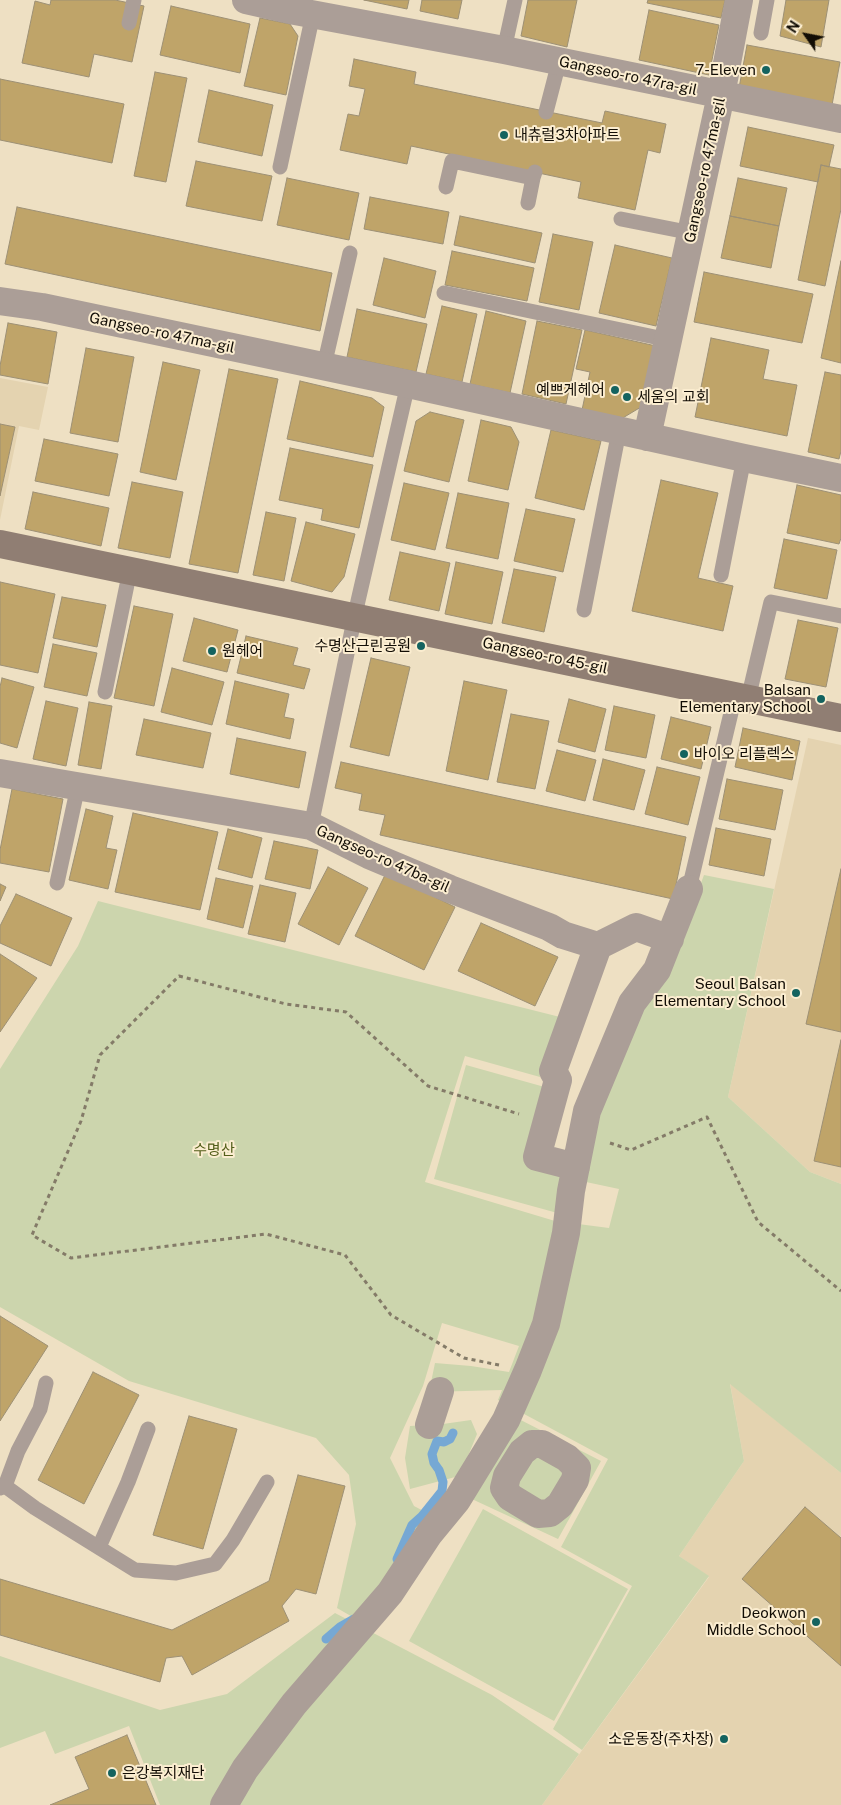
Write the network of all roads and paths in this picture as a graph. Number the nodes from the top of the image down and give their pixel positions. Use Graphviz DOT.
graph roads {
  1 [pos="134,0"];
  2 [pos="246,0"];
  3 [pos="515,0"];
  4 [pos="739,0"];
  5 [pos="767,0"];
  6 [pos="313,14"];
  7 [pos="129,23"];
  8 [pos="761,33"];
  9 [pos="504,50"];
  10 [pos="559,62"];
  11 [pos="721,95"];
  12 [pos="546,112"];
  13 [pos="841,119"];
  14 [pos="280,167"];
  15 [pos="446,187"];
  16 [pos="528,203"];
  17 [pos="620,219"];
  18 [pos="692,233"];
  19 [pos="350,253"];
  20 [pos="444,293"];
  21 [pos="0,301"];
  22 [pos="668,340"];
  23 [pos="324,366"];
  24 [pos="408,384"];
  25 [pos="619,431"];
  26 [pos="648,437"];
  27 [pos="744,458"];
  28 [pos="841,478"];
  29 [pos="0,544"];
  30 [pos="130,570"];
  31 [pos="721,575"];
  32 [pos="584,610"];
  33 [pos="841,616"];
  34 [pos="355,617"];
  35 [pos="105,692"];
  36 [pos="742,697"];
  37 [pos="841,718"];
  38 [pos="0,773"];
  39 [pos="78,786"];
  40 [pos="311,826"];
  41 [pos="57,883"];
  42 [pos="689,889"];
  43 [pos="670,939"];
  44 [pos="598,946"];
  45 [pos="546,1123"];
  46 [pos="582,1134"];
  47 [pos="576,1167"];
  48 [pos="841,1291"];
  49 [pos="528,1370"];
  50 [pos="46,1383"];
  51 [pos="440,1391"];
  52 [pos="429,1425"];
  53 [pos="148,1429"];
  54 [pos="267,1482"];
  55 [pos="3,1487"];
  56 [pos="99,1546"];
  57 [pos="224,1805"];
  1 -- 7 [label="lane"];
  2 -- 6 [label="street, Gangseo-ro 47ra-gil"];
  3 -- 9 [label="lane"];
  4 -- 11 [label="street, Gangseo-ro 47ma-gil"];
  5 -- 8 [label="lane"];
  6 -- 9 [label="street, Gangseo-ro 47ra-gil"];
  6 -- 14 [label="lane"];
  9 -- 10 [label="street, Gangseo-ro 47ra-gil"];
  10 -- 11 [label="street, Gangseo-ro 47ra-gil"];
  10 -- 12 [label="lane"];
  11 -- 13 [label="street, Gangseo-ro 47ra-gil"];
  11 -- 18 [label="street, Gangseo-ro 47ma-gil"];
  15 -- 16 [label="lane"];
  17 -- 18 [label="lane"];
  18 -- 22 [label="street, Gangseo-ro 47ma-gil"];
  19 -- 23 [label="lane"];
  20 -- 22 [label="lane"];
  21 -- 23 [label="street, Gangseo-ro 47ma-gil"];
  22 -- 26 [label="street, Gangseo-ro 47ma-gil"];
  23 -- 24 [label="street, Gangseo-ro 47ma-gil"];
  24 -- 25 [label="street, Gangseo-ro 47ma-gil"];
  24 -- 34 [label="lane"];
  25 -- 26 [label="street, Gangseo-ro 47ma-gil"];
  25 -- 32 [label="lane"];
  26 -- 27 [label="street, Gangseo-ro 47ma-gil"];
  27 -- 28 [label="street, Gangseo-ro 47ma-gil"];
  27 -- 31 [label="lane"];
  29 -- 30 [label="street, Gangseo-ro 45-gil"];
  30 -- 34 [label="street, Gangseo-ro 45-gil"];
  30 -- 35 [label="lane"];
  33 -- 36 [label="lane"];
  34 -- 36 [label="street, Gangseo-ro 45-gil"];
  34 -- 40 [label="lane"];
  36 -- 37 [label="street, Gangseo-ro 45-gil"];
  36 -- 42 [label="lane"];
  38 -- 39 [label="street, Gangseo-ro 47ba-gil"];
  39 -- 40 [label="street, Gangseo-ro 47ba-gil"];
  39 -- 41 [label="lane"];
  40 -- 44 [label="street, Gangseo-ro 47ba-gil"];
  42 -- 43 [label="street"];
  43 -- 44 [label="street"];
  43 -- 46 [label="street"];
  44 -- 45 [label="street"];
  45 -- 47 [label="street"];
  45 -- 49 [label="path"];
  46 -- 47 [label="street"];
  46 -- 48 [label="path"];
  47 -- 49 [label="street"];
  49 -- 57 [label="street"];
  50 -- 55 [label="lane"];
  51 -- 52 [label="street"];
  53 -- 56 [label="lane"];
  54 -- 56 [label="lane"];
  55 -- 56 [label="lane"];
}
